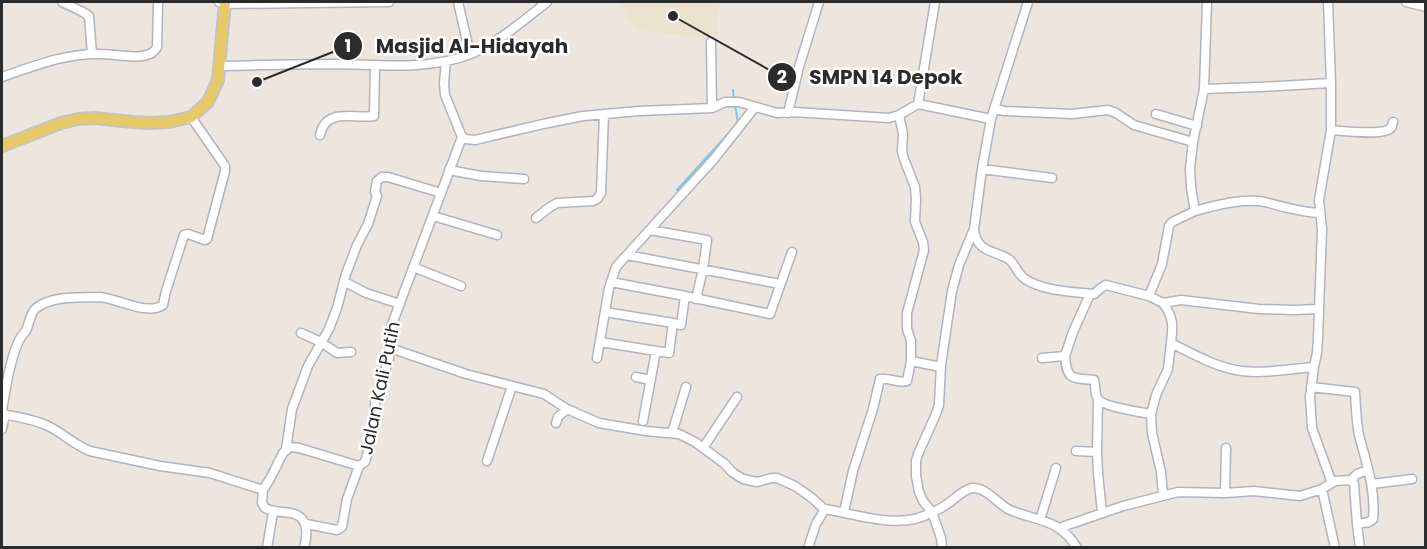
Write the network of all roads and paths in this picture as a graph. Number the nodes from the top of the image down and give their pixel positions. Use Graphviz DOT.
graph roads {
  1 [pos="62,2"];
  2 [pos="158,2"];
  3 [pos="223,2"];
  4 [pos="308,2"];
  5 [pos="389,2"];
  6 [pos="458,2"];
  7 [pos="547,2"];
  8 [pos="819,2"];
  9 [pos="935,2"];
  10 [pos="1028,2"];
  11 [pos="1207,2"];
  12 [pos="1328,2"];
  13 [pos="1406,2"];
  14 [pos="1425,7"];
  15 [pos="711,42"];
  16 [pos="92,54"];
  17 [pos="470,54"];
  18 [pos="446,61"];
  19 [pos="375,65"];
  20 [pos="220,66"];
  21 [pos="2,77"];
  22 [pos="1331,83"];
  23 [pos="1204,89"];
  24 [pos="918,104"];
  25 [pos="755,107"];
  26 [pos="712,108"];
  27 [pos="788,113"];
  28 [pos="604,114"];
  29 [pos="992,114"];
  30 [pos="1156,114"];
  31 [pos="899,115"];
  32 [pos="192,117"];
  33 [pos="1393,122"];
  34 [pos="1197,126"];
  35 [pos="1331,130"];
  36 [pos="320,135"];
  37 [pos="462,137"];
  38 [pos="1193,142"];
  39 [pos="2,146"];
  40 [pos="982,169"];
  41 [pos="449,170"];
  42 [pos="1052,178"];
  43 [pos="524,179"];
  44 [pos="441,193"];
  45 [pos="1195,212"];
  46 [pos="1320,213"];
  47 [pos="433,216"];
  48 [pos="536,218"];
  49 [pos="974,229"];
  50 [pos="650,230"];
  51 [pos="497,236"];
  52 [pos="792,252"];
  53 [pos="627,255"];
  54 [pos="413,267"];
  55 [pos="703,269"];
  56 [pos="345,282"];
  57 [pos="611,282"];
  58 [pos="780,284"];
  59 [pos="461,286"];
  60 [pos="1090,294"];
  61 [pos="685,296"];
  62 [pos="1149,296"];
  63 [pos="696,299"];
  64 [pos="1163,303"];
  65 [pos="400,304"];
  66 [pos="1318,309"];
  67 [pos="605,312"];
  68 [pos="673,323"];
  69 [pos="301,333"];
  70 [pos="321,342"];
  71 [pos="600,342"];
  72 [pos="1171,343"];
  73 [pos="390,348"];
  74 [pos="656,351"];
  75 [pos="351,352"];
  76 [pos="1065,356"];
  77 [pos="597,358"];
  78 [pos="1042,358"];
  79 [pos="911,361"];
  80 [pos="941,367"];
  81 [pos="1314,367"];
  82 [pos="636,377"];
  83 [pos="651,380"];
  84 [pos="512,386"];
  85 [pos="686,387"];
  86 [pos="1311,387"];
  87 [pos="737,397"];
  88 [pos="1098,400"];
  89 [pos="567,409"];
  90 [pos="3,413"];
  91 [pos="1151,414"];
  92 [pos="643,421"];
  93 [pos="556,423"];
  94 [pos="2,429"];
  95 [pos="672,433"];
  96 [pos="704,448"];
  97 [pos="1226,448"];
  98 [pos="286,449"];
  99 [pos="1076,451"];
  100 [pos="1097,452"];
  101 [pos="487,461"];
  102 [pos="359,466"];
  103 [pos="1056,468"];
  104 [pos="1368,470"];
  105 [pos="1412,479"];
  106 [pos="1351,480"];
  107 [pos="1332,483"];
  108 [pos="1372,484"];
  109 [pos="1322,489"];
  110 [pos="263,490"];
  111 [pos="1225,493"];
  112 [pos="1163,495"];
  113 [pos="824,509"];
  114 [pos="273,512"];
  115 [pos="844,512"];
  116 [pos="932,512"];
  117 [pos="1102,513"];
  118 [pos="1040,520"];
  119 [pos="306,524"];
  120 [pos="1357,524"];
  121 [pos="1059,528"];
  122 [pos="267,548"];
  123 [pos="304,548"];
  124 [pos="808,548"];
  125 [pos="942,548"];
  126 [pos="1077,548"];
  127 [pos="1335,548"];
  128 [pos="1360,548"];
  1 -- 16 [label="street"];
  2 -- 16 [label="street"];
  3 -- 4 [label="street"];
  3 -- 20 [label="main road"];
  4 -- 5 [label="street"];
  6 -- 17 [label="street"];
  7 -- 17 [label="street"];
  8 -- 27 [label="street"];
  9 -- 24 [label="street"];
  10 -- 29 [label="street"];
  11 -- 23 [label="street"];
  12 -- 22 [label="street"];
  13 -- 14 [label="street"];
  15 -- 26 [label="street"];
  16 -- 21 [label="street"];
  17 -- 18 [label="street"];
  18 -- 19 [label="street"];
  18 -- 37 [label="street"];
  19 -- 20 [label="street"];
  19 -- 36 [label="street"];
  20 -- 32 [label="main road"];
  22 -- 23 [label="street"];
  22 -- 35 [label="street"];
  23 -- 34 [label="street"];
  24 -- 29 [label="street"];
  24 -- 31 [label="street"];
  25 -- 26 [label="street"];
  25 -- 27 [label="street"];
  25 -- 50 [label="street"];
  26 -- 28 [label="street"];
  27 -- 31 [label="street"];
  28 -- 37 [label="street"];
  28 -- 48 [label="street"];
  29 -- 38 [label="street"];
  29 -- 40 [label="street"];
  30 -- 34 [label="street"];
  31 -- 79 [label="street"];
  32 -- 39 [label="main road"];
  32 -- 90 [label="street"];
  33 -- 35 [label="street"];
  34 -- 38 [label="street"];
  35 -- 46 [label="street"];
  37 -- 41 [label="street, Jalan Kali Putih"];
  38 -- 45 [label="street"];
  40 -- 42 [label="street"];
  40 -- 49 [label="street"];
  41 -- 43 [label="street"];
  41 -- 44 [label="street, Jalan Kali Putih"];
  44 -- 47 [label="street, Jalan Kali Putih"];
  44 -- 56 [label="street"];
  45 -- 46 [label="street"];
  45 -- 62 [label="street"];
  46 -- 66 [label="street"];
  47 -- 51 [label="street"];
  47 -- 54 [label="street, Jalan Kali Putih"];
  49 -- 60 [label="street"];
  49 -- 80 [label="street"];
  50 -- 53 [label="street"];
  50 -- 55 [label="street"];
  52 -- 58 [label="street"];
  53 -- 55 [label="street"];
  53 -- 57 [label="street"];
  54 -- 59 [label="street"];
  54 -- 65 [label="street, Jalan Kali Putih"];
  55 -- 58 [label="street"];
  55 -- 63 [label="street"];
  56 -- 65 [label="street"];
  56 -- 70 [label="street"];
  57 -- 61 [label="street"];
  57 -- 67 [label="street"];
  58 -- 63 [label="street"];
  60 -- 62 [label="street"];
  60 -- 76 [label="street"];
  61 -- 63 [label="street"];
  61 -- 68 [label="street"];
  62 -- 64 [label="street"];
  64 -- 66 [label="street"];
  64 -- 72 [label="street"];
  65 -- 73 [label="street, Jalan Kali Putih"];
  66 -- 81 [label="street"];
  67 -- 68 [label="street"];
  67 -- 71 [label="street"];
  68 -- 74 [label="street"];
  69 -- 70 [label="street"];
  70 -- 75 [label="street"];
  70 -- 98 [label="street"];
  71 -- 74 [label="street"];
  71 -- 77 [label="street"];
  72 -- 81 [label="street"];
  72 -- 91 [label="street"];
  73 -- 84 [label="street"];
  73 -- 102 [label="street, Jalan Kali Putih"];
  74 -- 83 [label="street"];
  76 -- 78 [label="street"];
  76 -- 88 [label="street"];
  79 -- 80 [label="street"];
  79 -- 115 [label="street"];
  80 -- 116 [label="street"];
  81 -- 86 [label="street"];
  82 -- 83 [label="street"];
  83 -- 92 [label="street"];
  84 -- 89 [label="street"];
  84 -- 101 [label="street"];
  85 -- 95 [label="street"];
  86 -- 104 [label="street"];
  86 -- 107 [label="street"];
  87 -- 96 [label="street"];
  88 -- 91 [label="street"];
  88 -- 100 [label="street"];
  89 -- 93 [label="street"];
  89 -- 95 [label="street"];
  90 -- 94 [label="street"];
  90 -- 110 [label="street"];
  91 -- 112 [label="street"];
  95 -- 96 [label="street"];
  96 -- 113 [label="street"];
  97 -- 111 [label="street"];
  98 -- 102 [label="street, Jalan Kali Putih"];
  98 -- 110 [label="street"];
  99 -- 100 [label="street"];
  100 -- 117 [label="street"];
  102 -- 119 [label="street"];
  103 -- 118 [label="street"];
  104 -- 106 [label="street"];
  104 -- 108 [label="street"];
  105 -- 108 [label="street"];
  106 -- 107 [label="street"];
  106 -- 120 [label="street"];
  107 -- 109 [label="street"];
  108 -- 120 [label="street"];
  109 -- 111 [label="street"];
  109 -- 127 [label="street"];
  110 -- 114 [label="street"];
  111 -- 112 [label="street"];
  112 -- 117 [label="street"];
  113 -- 115 [label="street"];
  113 -- 124 [label="street"];
  114 -- 119 [label="street"];
  114 -- 122 [label="street"];
  115 -- 116 [label="street"];
  116 -- 118 [label="street"];
  116 -- 125 [label="street"];
  117 -- 121 [label="street"];
  118 -- 121 [label="street"];
  119 -- 123 [label="street"];
  120 -- 128 [label="street"];
  121 -- 126 [label="street"];
}
